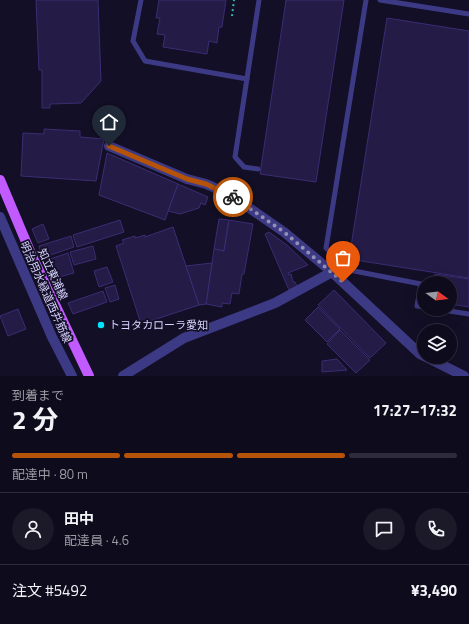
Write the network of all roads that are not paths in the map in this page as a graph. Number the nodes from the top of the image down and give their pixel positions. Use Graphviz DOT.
graph roads {
  1 [pos="141,0"];
  2 [pos="259,0"];
  3 [pos="366,0"];
  4 [pos="380,0"];
  5 [pos="469,14"];
  6 [pos="247,79"];
  7 [pos="109,146"];
  8 [pos="258,169"];
  9 [pos="0,180"];
  10 [pos="0,217"];
  11 [pos="332,272"];
  12 [pos="417,283"];
  13 [pos="457,312"];
  14 [pos="469,314"];
  15 [pos="417,351"];
  16 [pos="439,364"];
  17 [pos="72,376"];
  18 [pos="89,376"];
  19 [pos="123,376"];
  20 [pos="464,376"];
  1 -- 6 [label="lane"];
  2 -- 6 [label="lane"];
  3 -- 12 [label="lane"];
  4 -- 5 [label="lane"];
  6 -- 8 [label="lane"];
  7 -- 11 [label="street"];
  9 -- 18 [label="main road, 知立東浦線"];
  10 -- 17 [label="street, 明治用水緑道西井筋線"];
  11 -- 15 [label="street"];
  11 -- 19 [label="street"];
  13 -- 14 [label="lane"];
  16 -- 20 [label="street"];
}
